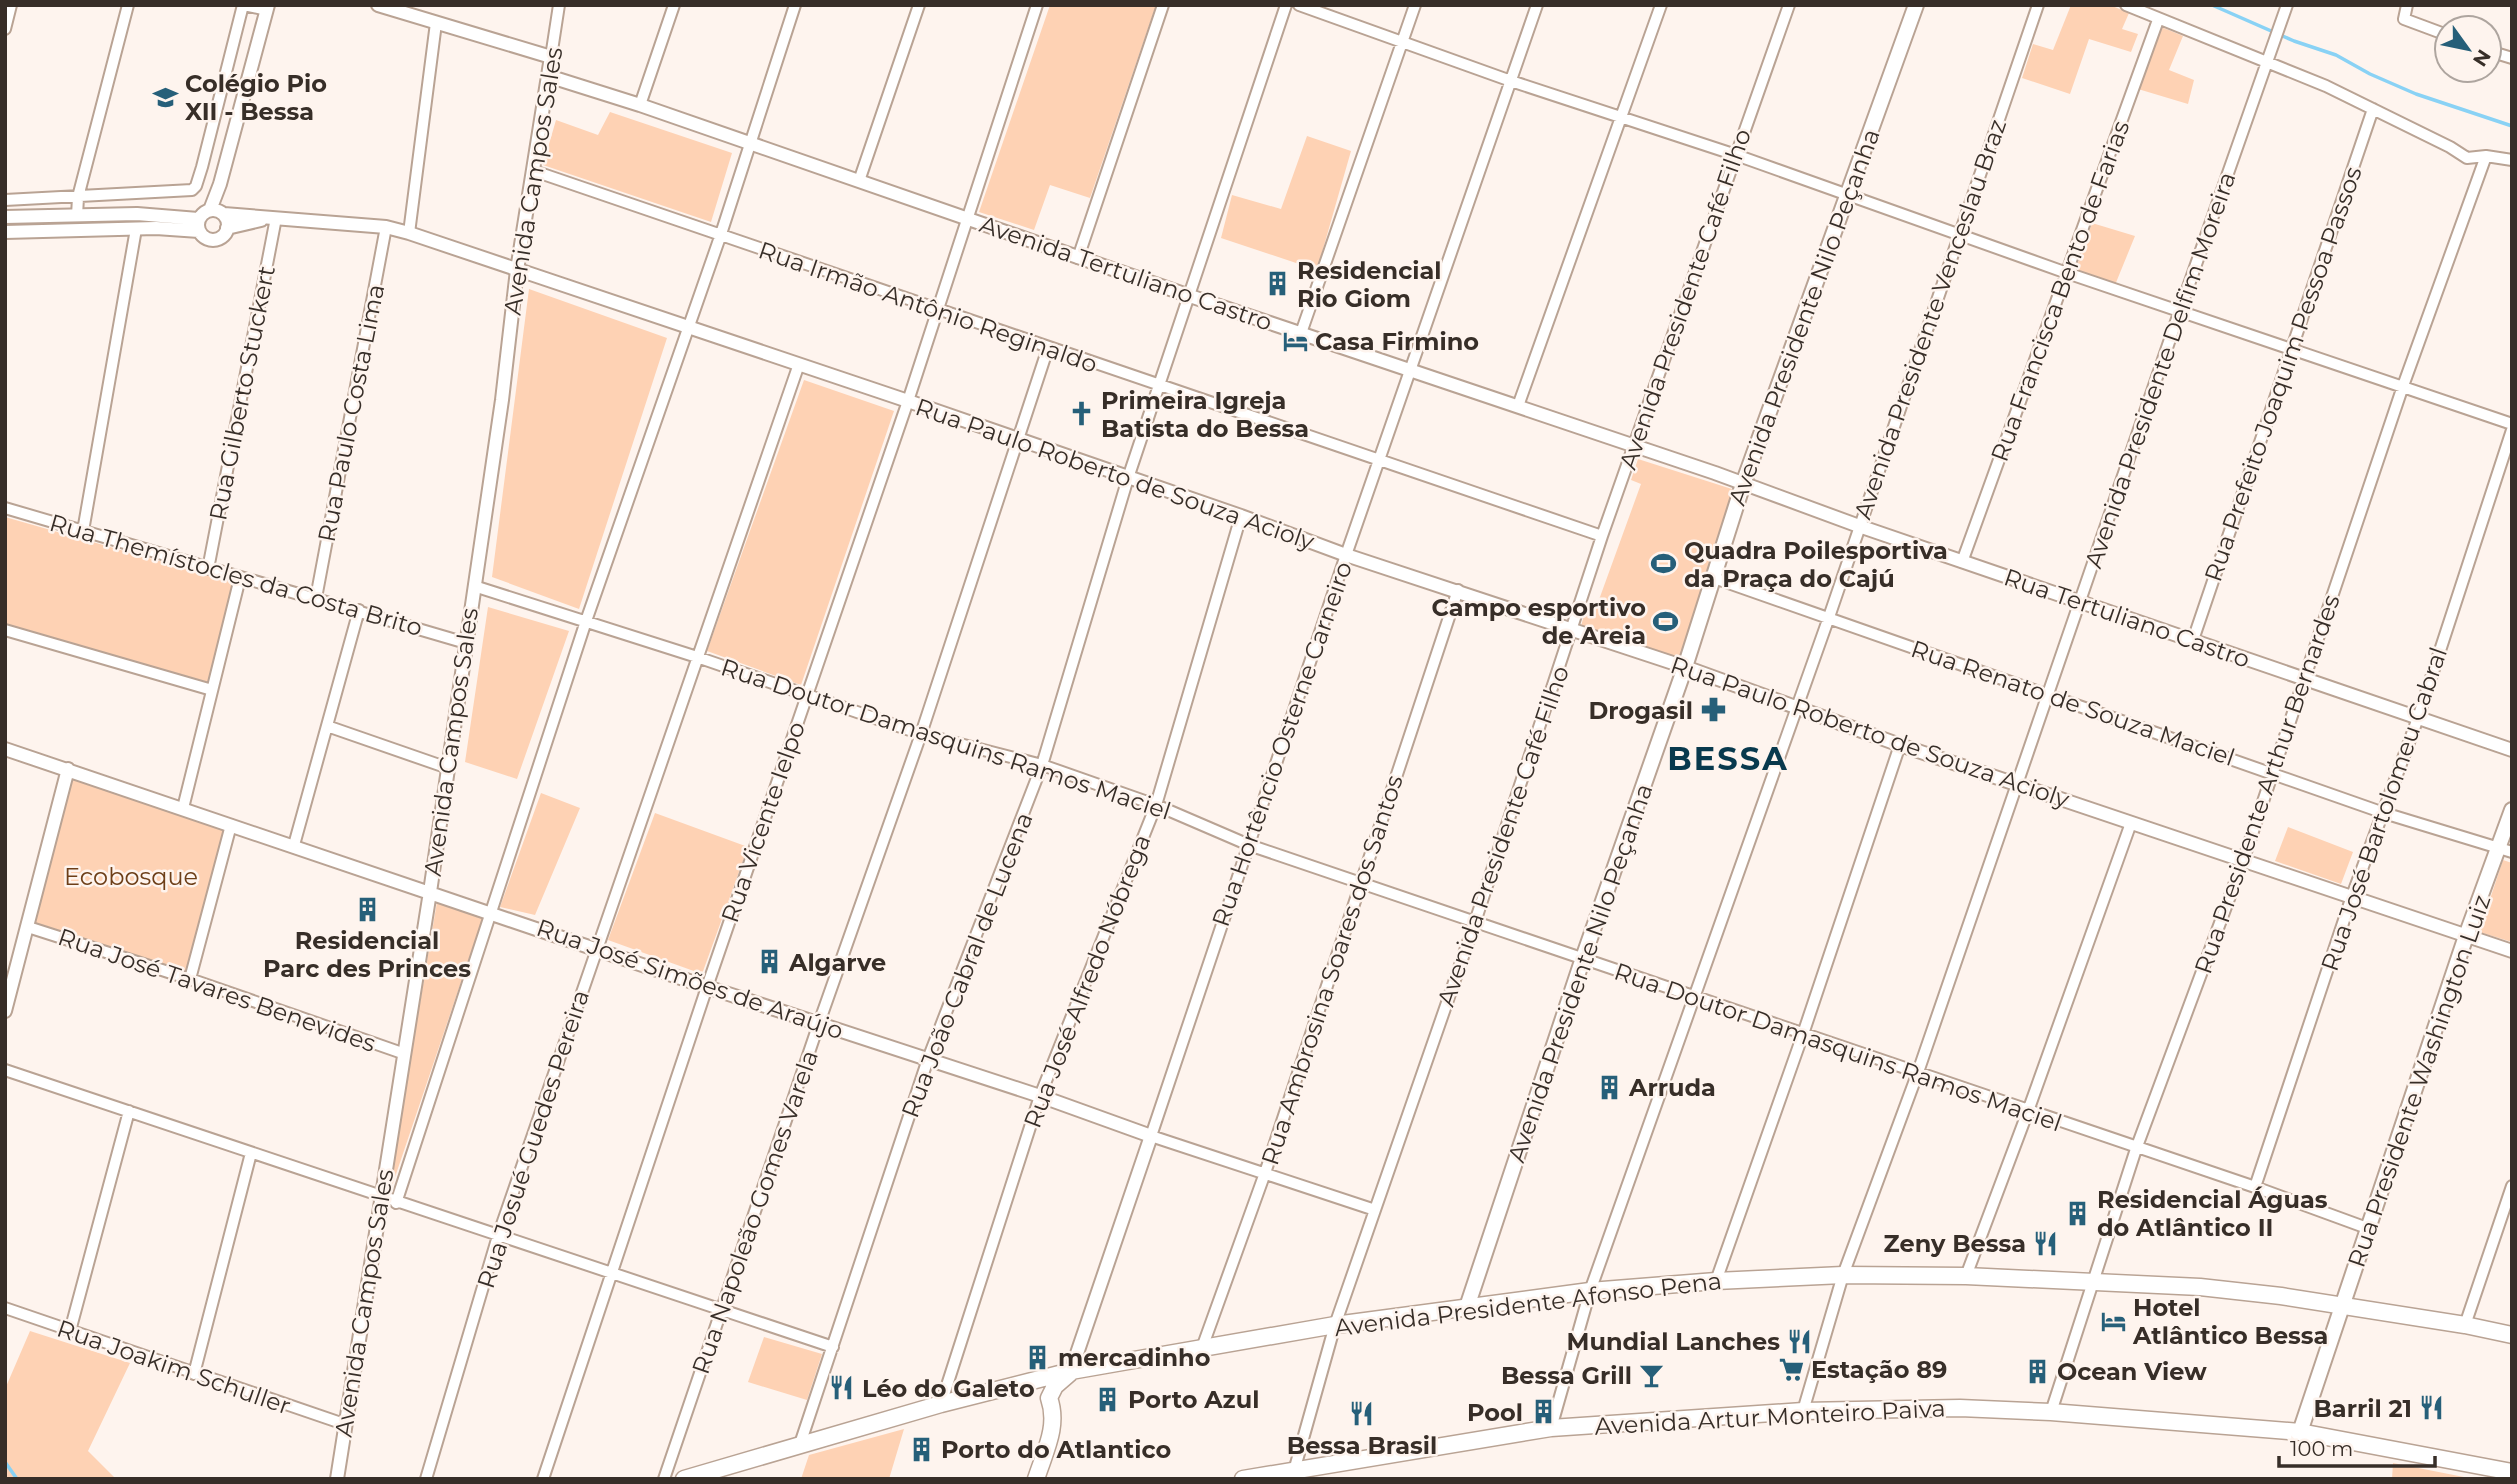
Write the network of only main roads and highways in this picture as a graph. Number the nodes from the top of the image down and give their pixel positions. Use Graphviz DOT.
graph roads {
  1 [pos="1916,5"];
  2 [pos="2512,810"];
  3 [pos="2505,850"];
  4 [pos="1467,1307"];
  5 [pos="2343,1307"];
  6 [pos="2512,1335"];
  7 [pos="1072,1371"];
  8 [pos="1008,1387"];
  9 [pos="1049,1398"];
  10 [pos="2300,1432"];
  11 [pos="2512,1472"];
  12 [pos="684,1479"];
  13 [pos="1036,1479"];
  14 [pos="1243,1479"];
  1 -- 4 [label="main road, Avenida Presidente Nilo Peçanha"];
  2 -- 3 [label="main road, Rua Presidente Washington Luiz"];
  3 -- 5 [label="main road, Rua Presidente Washington Luiz"];
  4 -- 5 [label="main road, Avenida Presidente Afonso Pena"];
  4 -- 7 [label="main road, Avenida Presidente Afonso Pena"];
  5 -- 6 [label="main road, Avenida Presidente Afonso Pena"];
  5 -- 10 [label="main road, Rua Presidente Washington Luiz"];
  7 -- 8 [label="main road, Avenida Presidente Afonso Pena"];
  7 -- 9 [label="main road, Rua Hortêncio Osterne Carneiro"];
  8 -- 9 [label="main road, Avenida Presidente Afonso Pena"];
  8 -- 12 [label="main road, Avenida Presidente Afonso Pena"];
  9 -- 13 [label="main road"];
  10 -- 11 [label="main road, Avenida Artur Monteiro Paiva"];
  10 -- 14 [label="main road, Avenida Artur Monteiro Paiva"];
}
